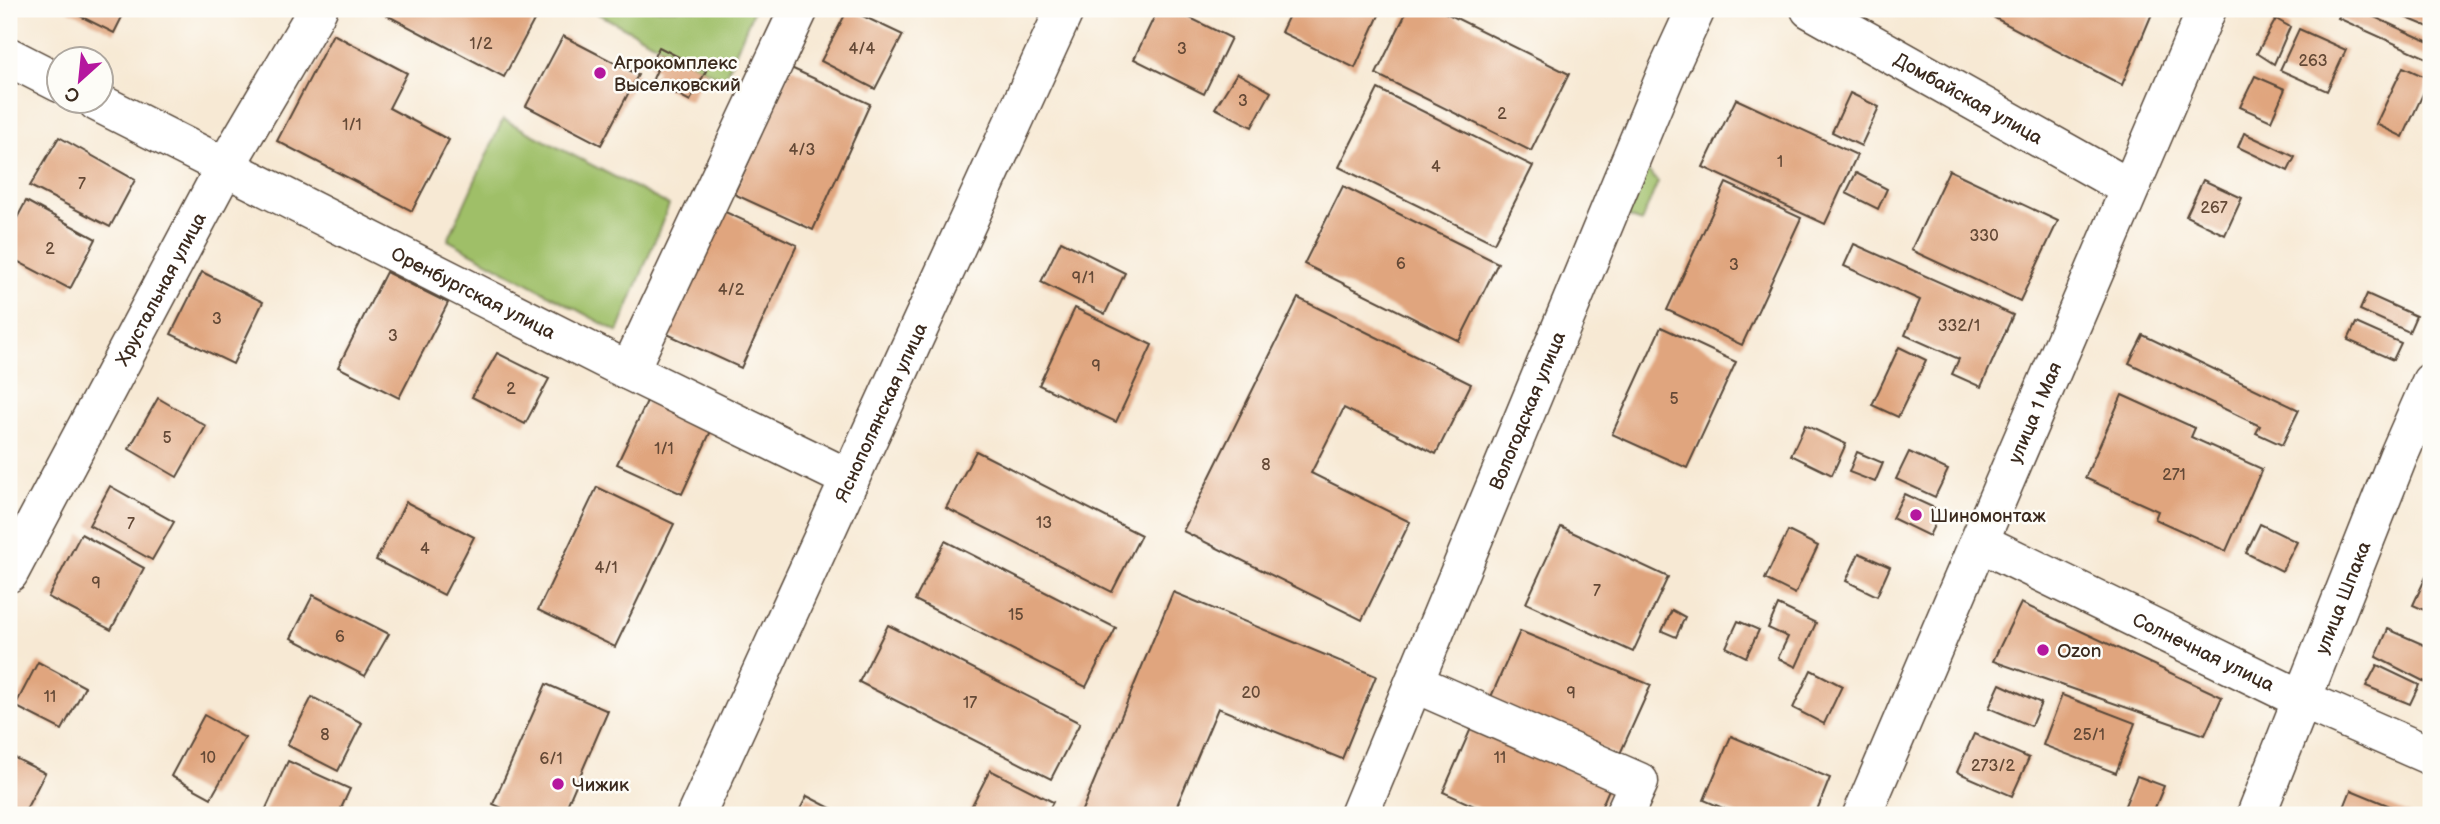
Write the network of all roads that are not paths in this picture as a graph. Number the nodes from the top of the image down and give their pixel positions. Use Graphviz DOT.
graph roads {
  1 [pos="318,9"];
  2 [pos="799,9"];
  3 [pos="1065,9"];
  4 [pos="1696,9"];
  5 [pos="1810,9"];
  6 [pos="2207,9"];
  7 [pos="9,57"];
  8 [pos="46,76"];
  9 [pos="116,112"];
  10 [pos="225,166"];
  11 [pos="2129,188"];
  12 [pos="629,371"];
  13 [pos="2431,382"];
  14 [pos="850,480"];
  15 [pos="1979,542"];
  16 [pos="9,573"];
  17 [pos="1414,683"];
  18 [pos="2301,699"];
  19 [pos="2431,756"];
  20 [pos="696,815"];
  21 [pos="1359,815"];
  22 [pos="1625,815"];
  23 [pos="1862,815"];
  24 [pos="2256,815"];
  1 -- 10 [label="street, Хрустальная улица"];
  2 -- 12 [label="street"];
  3 -- 14 [label="street, Яснополянская улица"];
  4 -- 17 [label="street, Вологодская улица"];
  5 -- 11 [label="street, Домбайская улица"];
  6 -- 11 [label="street, улица 1 Мая"];
  7 -- 8 [label="street"];
  9 -- 10 [label="street, Оренбургская улица"];
  10 -- 12 [label="street, Оренбургская улица"];
  10 -- 16 [label="street, Хрустальная улица"];
  11 -- 15 [label="street, улица 1 Мая"];
  12 -- 14 [label="street, Оренбургская улица"];
  13 -- 18 [label="street, улица Шпака"];
  14 -- 20 [label="street, Яснополянская улица"];
  15 -- 18 [label="street, Солнечная улица"];
  15 -- 23 [label="street, улица 1 Мая"];
  17 -- 21 [label="street, Вологодская улица"];
  17 -- 22 [label="street"];
  18 -- 19 [label="street, Солнечная улица"];
  18 -- 24 [label="street, улица Шпака"];
}
